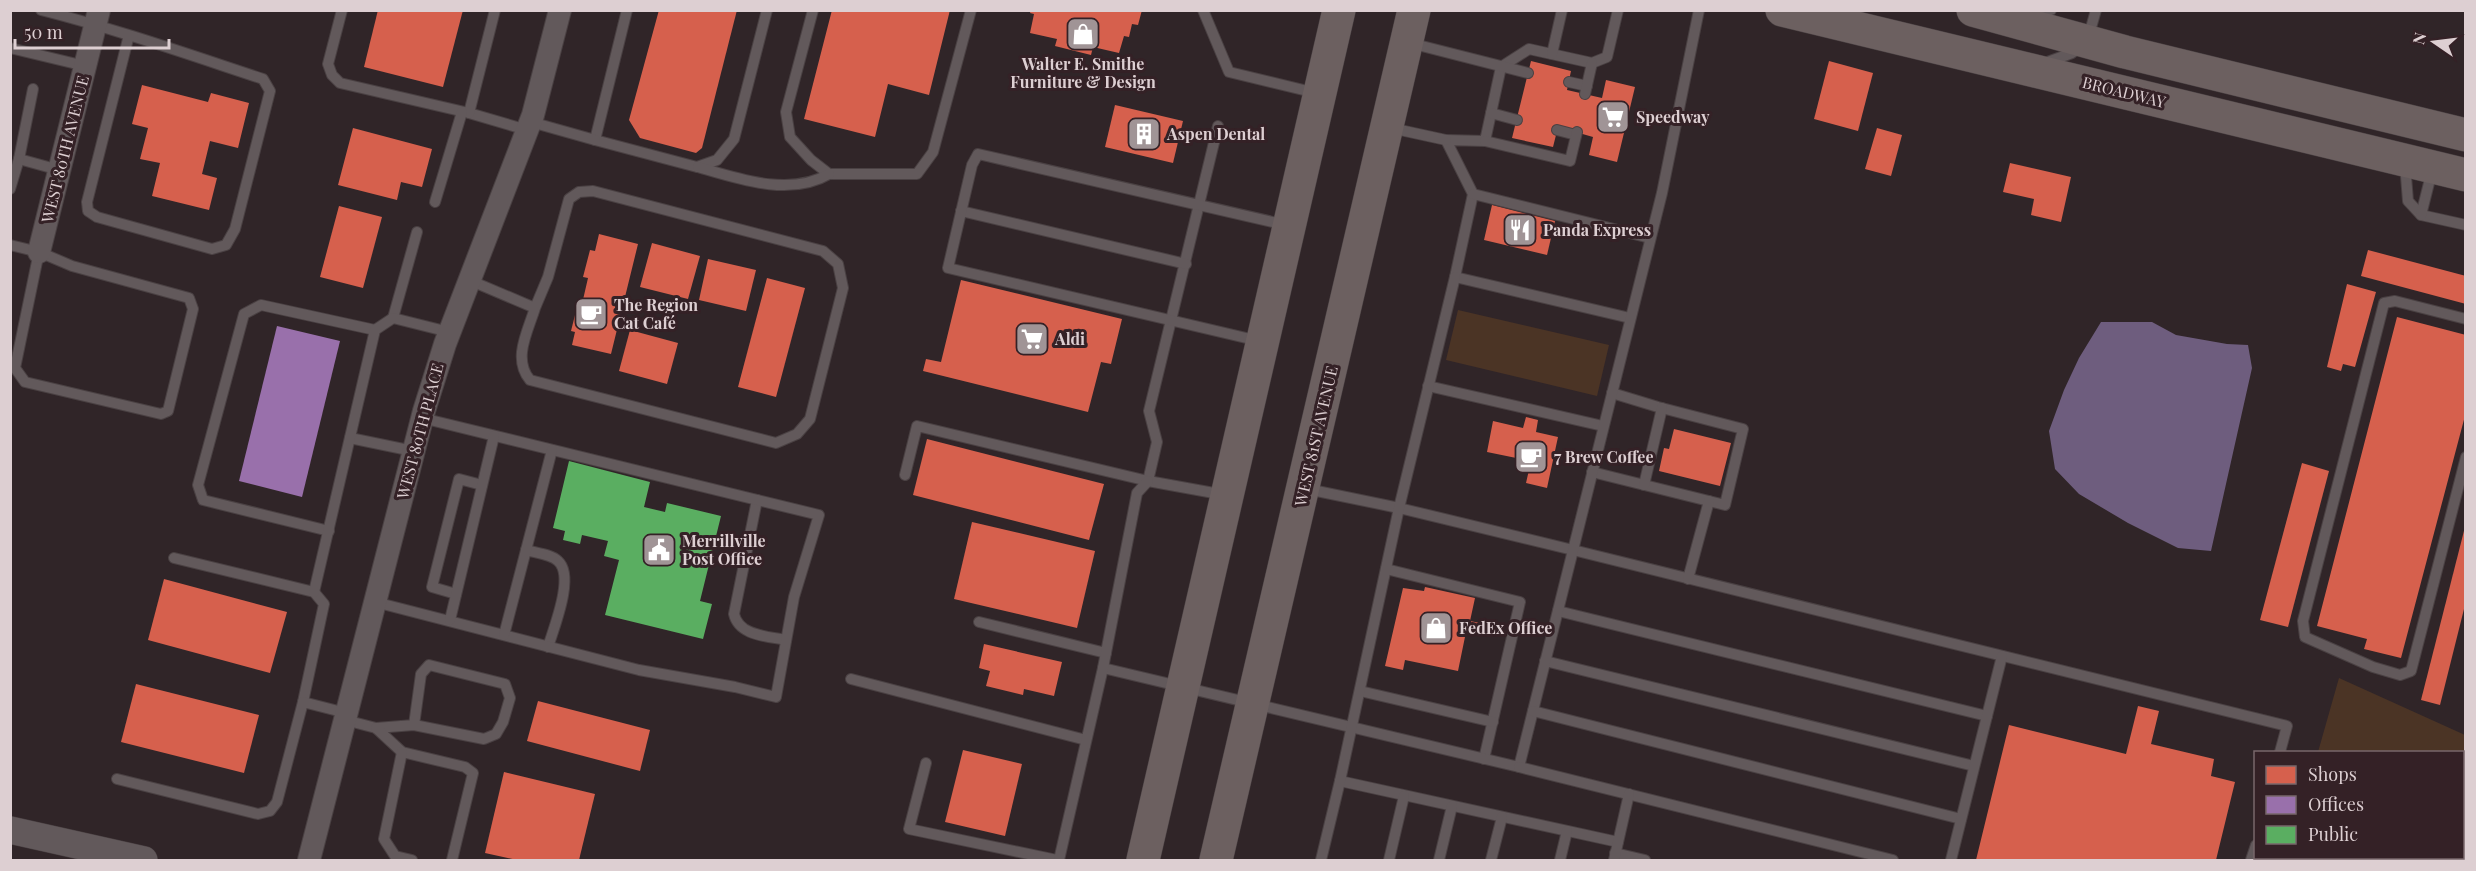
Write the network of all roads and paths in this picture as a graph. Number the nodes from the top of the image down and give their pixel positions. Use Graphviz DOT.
graph roads {
  1 [pos="342,10"];
  2 [pos="495,10"];
  3 [pos="560,10"];
  4 [pos="627,10"];
  5 [pos="767,10"];
  6 [pos="813,10"];
  7 [pos="971,10"];
  8 [pos="1203,10"];
  9 [pos="1339,10"];
  10 [pos="1414,10"];
  11 [pos="1562,10"];
  12 [pos="1618,10"];
  13 [pos="1699,10"];
  14 [pos="1782,10"];
  15 [pos="1973,10"];
  16 [pos="2051,10"];
  17 [pos="2096,10"];
  18 [pos="47,11"];
  19 [pos="98,17"];
  20 [pos="2019,23"];
  21 [pos="129,35"];
  22 [pos="2088,42"];
  23 [pos="1407,43"];
  24 [pos="10,48"];
  25 [pos="1552,54"];
  26 [pos="1592,63"];
  27 [pos="85,66"];
  28 [pos="1501,67"];
  29 [pos="2025,68"];
  30 [pos="1528,73"];
  31 [pos="1569,82"];
  32 [pos="33,88"];
  33 [pos="1320,94"];
  34 [pos="465,113"];
  35 [pos="1491,114"];
  36 [pos="1517,120"];
  37 [pos="529,126"];
  38 [pos="1218,126"];
  39 [pos="1388,128"];
  40 [pos="1557,130"];
  41 [pos="2466,135"];
  42 [pos="595,140"];
  43 [pos="1446,140"];
  44 [pos="1485,141"];
  45 [pos="19,159"];
  46 [pos="2419,164"];
  47 [pos="698,167"];
  48 [pos="59,170"];
  49 [pos="829,174"];
  50 [pos="2466,175"];
  51 [pos="10,189"];
  52 [pos="1473,194"];
  53 [pos="435,202"];
  54 [pos="1200,205"];
  55 [pos="962,211"];
  56 [pos="2421,214"];
  57 [pos="2466,225"];
  58 [pos="1289,226"];
  59 [pos="417,232"];
  60 [pos="1650,238"];
  61 [pos="10,245"];
  62 [pos="39,252"];
  63 [pos="1186,264"];
  64 [pos="1455,277"];
  65 [pos="469,280"];
  66 [pos="535,308"];
  67 [pos="393,318"];
  68 [pos="1630,318"];
  69 [pos="1173,319"];
  70 [pos="2466,319"];
  71 [pos="375,330"];
  72 [pos="449,332"];
  73 [pos="1263,342"];
  74 [pos="1428,386"];
  75 [pos="1612,393"];
  76 [pos="1662,408"];
  77 [pos="422,418"];
  78 [pos="1603,426"];
  79 [pos="494,436"];
  80 [pos="350,438"];
  81 [pos="552,450"];
  82 [pos="413,451"];
  83 [pos="2466,457"];
  84 [pos="1592,472"];
  85 [pos="905,475"];
  86 [pos="1148,481"];
  87 [pos="482,485"];
  88 [pos="1644,485"];
  89 [pos="1304,489"];
  90 [pos="1228,495"];
  91 [pos="757,500"];
  92 [pos="1710,501"];
  93 [pos="1399,508"];
  94 [pos="328,531"];
  95 [pos="526,550"];
  96 [pos="1573,550"];
  97 [pos="174,558"];
  98 [pos="1386,569"];
  99 [pos="1689,579"];
  100 [pos="315,592"];
  101 [pos="456,594"];
  102 [pos="375,602"];
  103 [pos="1558,611"];
  104 [pos="450,620"];
  105 [pos="978,622"];
  106 [pos="504,635"];
  107 [pos="786,640"];
  108 [pos="548,647"];
  109 [pos="1106,653"];
  110 [pos="2002,656"];
  111 [pos="1545,661"];
  112 [pos="1103,668"];
  113 [pos="851,679"];
  114 [pos="1184,688"];
  115 [pos="1360,691"];
  116 [pos="303,702"];
  117 [pos="1254,704"];
  118 [pos="1533,711"];
  119 [pos="345,716"];
  120 [pos="1987,716"];
  121 [pos="1493,722"];
  122 [pos="414,724"];
  123 [pos="1352,727"];
  124 [pos="376,728"];
  125 [pos="1086,740"];
  126 [pos="2281,751"];
  127 [pos="402,752"];
  128 [pos="1484,759"];
  129 [pos="926,763"];
  130 [pos="1974,766"];
  131 [pos="1519,767"];
  132 [pos="117,779"];
  133 [pos="1340,782"];
  134 [pos="1629,794"];
  135 [pos="1404,796"];
  136 [pos="1452,806"];
  137 [pos="1502,817"];
  138 [pos="1961,819"];
  139 [pos="10,830"];
  140 [pos="1567,831"];
  141 [pos="1616,852"];
  142 [pos="144,861"];
  143 [pos="309,861"];
  144 [pos="412,861"];
  145 [pos="452,861"];
  146 [pos="1058,861"];
  147 [pos="1143,861"];
  148 [pos="1216,861"];
  149 [pos="1321,861"];
  150 [pos="1389,861"];
  151 [pos="1439,861"];
  152 [pos="1491,861"];
  153 [pos="1560,861"];
  154 [pos="1645,861"];
  155 [pos="1893,861"];
  156 [pos="1951,861"];
  1 -- 34 [label="lane"];
  2 -- 34 [label="lane"];
  3 -- 37 [label="street, WEST 80TH PLACE"];
  4 -- 42 [label="lane"];
  5 -- 47 [label="lane"];
  6 -- 49 [label="lane"];
  7 -- 49 [label="lane"];
  8 -- 33 [label="lane"];
  9 -- 33 [label="main road"];
  10 -- 23 [label="main road, WEST 81ST AVENUE"];
  11 -- 25 [label="lane"];
  12 -- 26 [label="lane"];
  13 -- 60 [label="lane"];
  14 -- 29 [label="main road, BROADWAY"];
  15 -- 20 [label="main road"];
  16 -- 20 [label="lane"];
  17 -- 22 [label="lane"];
  18 -- 19 [label="lane"];
  19 -- 21 [label="lane"];
  19 -- 27 [label="street, WEST 80TH AVENUE"];
  20 -- 22 [label="main road"];
  21 -- 21 [label="lane"];
  22 -- 29 [label="lane"];
  22 -- 41 [label="main road"];
  23 -- 28 [label="lane"];
  23 -- 39 [label="main road, WEST 81ST AVENUE"];
  24 -- 27 [label="lane"];
  25 -- 26 [label="lane"];
  25 -- 28 [label="lane"];
  26 -- 31 [label="lane"];
  27 -- 48 [label="street, WEST 80TH AVENUE"];
  28 -- 30 [label="lane"];
  28 -- 35 [label="lane"];
  29 -- 46 [label="main road, BROADWAY"];
  32 -- 45 [label="lane"];
  33 -- 58 [label="main road"];
  34 -- 37 [label="lane"];
  34 -- 53 [label="lane"];
  35 -- 36 [label="lane"];
  35 -- 44 [label="lane"];
  37 -- 42 [label="lane"];
  37 -- 65 [label="street, WEST 80TH PLACE"];
  38 -- 54 [label="lane"];
  39 -- 43 [label="lane"];
  39 -- 89 [label="main road, WEST 81ST AVENUE"];
  40 -- 44 [label="lane"];
  42 -- 47 [label="lane"];
  43 -- 44 [label="lane"];
  43 -- 52 [label="lane"];
  45 -- 48 [label="lane"];
  45 -- 51 [label="lane"];
  46 -- 50 [label="main road, BROADWAY"];
  46 -- 56 [label="lane"];
  46 -- 56 [label="lane"];
  47 -- 49 [label="lane"];
  48 -- 62 [label="street, WEST 80TH AVENUE"];
  52 -- 60 [label="lane"];
  52 -- 64 [label="lane"];
  54 -- 55 [label="lane"];
  54 -- 58 [label="lane"];
  54 -- 63 [label="lane"];
  55 -- 63 [label="lane"];
  55 -- 69 [label="lane"];
  56 -- 57 [label="lane"];
  58 -- 73 [label="main road"];
  59 -- 67 [label="lane"];
  60 -- 68 [label="lane"];
  61 -- 62 [label="lane"];
  62 -- 62 [label="lane"];
  63 -- 69 [label="lane"];
  64 -- 68 [label="lane"];
  64 -- 74 [label="lane"];
  65 -- 66 [label="lane"];
  65 -- 72 [label="street, WEST 80TH PLACE"];
  66 -- 66 [label="lane"];
  67 -- 71 [label="lane"];
  67 -- 72 [label="lane"];
  68 -- 75 [label="lane"];
  69 -- 73 [label="lane"];
  69 -- 86 [label="lane"];
  70 -- 83 [label="lane"];
  71 -- 80 [label="lane"];
  71 -- 94 [label="lane"];
  72 -- 77 [label="street, WEST 80TH PLACE"];
  73 -- 90 [label="main road"];
  74 -- 78 [label="lane"];
  74 -- 93 [label="lane"];
  75 -- 76 [label="lane"];
  75 -- 78 [label="lane"];
  76 -- 88 [label="lane"];
  76 -- 92 [label="lane"];
  77 -- 79 [label="lane"];
  77 -- 82 [label="street, WEST 80TH PLACE"];
  78 -- 84 [label="lane"];
  79 -- 81 [label="lane"];
  79 -- 87 [label="lane"];
  80 -- 82 [label="lane"];
  80 -- 94 [label="lane"];
  81 -- 91 [label="lane"];
  81 -- 95 [label="lane"];
  82 -- 102 [label="street, WEST 80TH PLACE"];
  84 -- 88 [label="lane"];
  84 -- 96 [label="lane"];
  85 -- 86 [label="lane"];
  86 -- 90 [label="lane"];
  86 -- 109 [label="lane"];
  87 -- 101 [label="lane"];
  87 -- 101 [label="lane"];
  88 -- 92 [label="lane"];
  89 -- 93 [label="lane"];
  89 -- 117 [label="main road, WEST 81ST AVENUE"];
  90 -- 114 [label="main road"];
  91 -- 107 [label="lane"];
  91 -- 107 [label="lane"];
  92 -- 99 [label="lane"];
  93 -- 96 [label="lane"];
  93 -- 98 [label="lane"];
  94 -- 100 [label="lane"];
  95 -- 106 [label="lane"];
  95 -- 108 [label="lane"];
  96 -- 99 [label="lane"];
  96 -- 103 [label="lane"];
  97 -- 100 [label="lane"];
  98 -- 115 [label="lane"];
  98 -- 121 [label="lane"];
  99 -- 110 [label="lane"];
  100 -- 116 [label="lane"];
  101 -- 104 [label="lane"];
  102 -- 104 [label="lane"];
  102 -- 119 [label="street, WEST 80TH PLACE"];
  103 -- 111 [label="lane"];
  103 -- 120 [label="lane"];
  104 -- 106 [label="lane"];
  105 -- 109 [label="lane"];
  106 -- 108 [label="lane"];
  107 -- 108 [label="lane"];
  109 -- 112 [label="lane"];
  110 -- 120 [label="lane"];
  110 -- 126 [label="lane"];
  111 -- 118 [label="lane"];
  111 -- 130 [label="lane"];
  112 -- 114 [label="lane"];
  112 -- 125 [label="lane"];
  113 -- 125 [label="lane"];
  114 -- 117 [label="lane"];
  114 -- 147 [label="main road"];
  115 -- 121 [label="lane"];
  115 -- 123 [label="lane"];
  116 -- 119 [label="lane"];
  116 -- 132 [label="lane"];
  117 -- 123 [label="lane"];
  117 -- 148 [label="main road, WEST 81ST AVENUE"];
  118 -- 131 [label="lane"];
  118 -- 138 [label="lane"];
  119 -- 124 [label="lane"];
  119 -- 143 [label="street, WEST 80TH PLACE"];
  120 -- 130 [label="lane"];
  121 -- 128 [label="lane"];
  122 -- 122 [label="lane"];
  122 -- 124 [label="lane"];
  123 -- 128 [label="lane"];
  123 -- 133 [label="lane"];
  124 -- 127 [label="lane"];
  125 -- 146 [label="lane"];
  127 -- 144 [label="lane"];
  127 -- 145 [label="lane"];
  128 -- 131 [label="lane"];
  129 -- 146 [label="lane"];
  130 -- 138 [label="lane"];
  131 -- 134 [label="lane"];
  133 -- 135 [label="lane"];
  133 -- 149 [label="lane"];
  134 -- 141 [label="lane"];
  134 -- 155 [label="lane"];
  135 -- 136 [label="lane"];
  135 -- 150 [label="lane"];
  136 -- 137 [label="lane"];
  136 -- 151 [label="lane"];
  137 -- 140 [label="lane"];
  137 -- 152 [label="lane"];
  138 -- 156 [label="lane"];
  139 -- 142 [label="street"];
  140 -- 141 [label="lane"];
  140 -- 153 [label="lane"];
  141 -- 154 [label="lane"];
}
